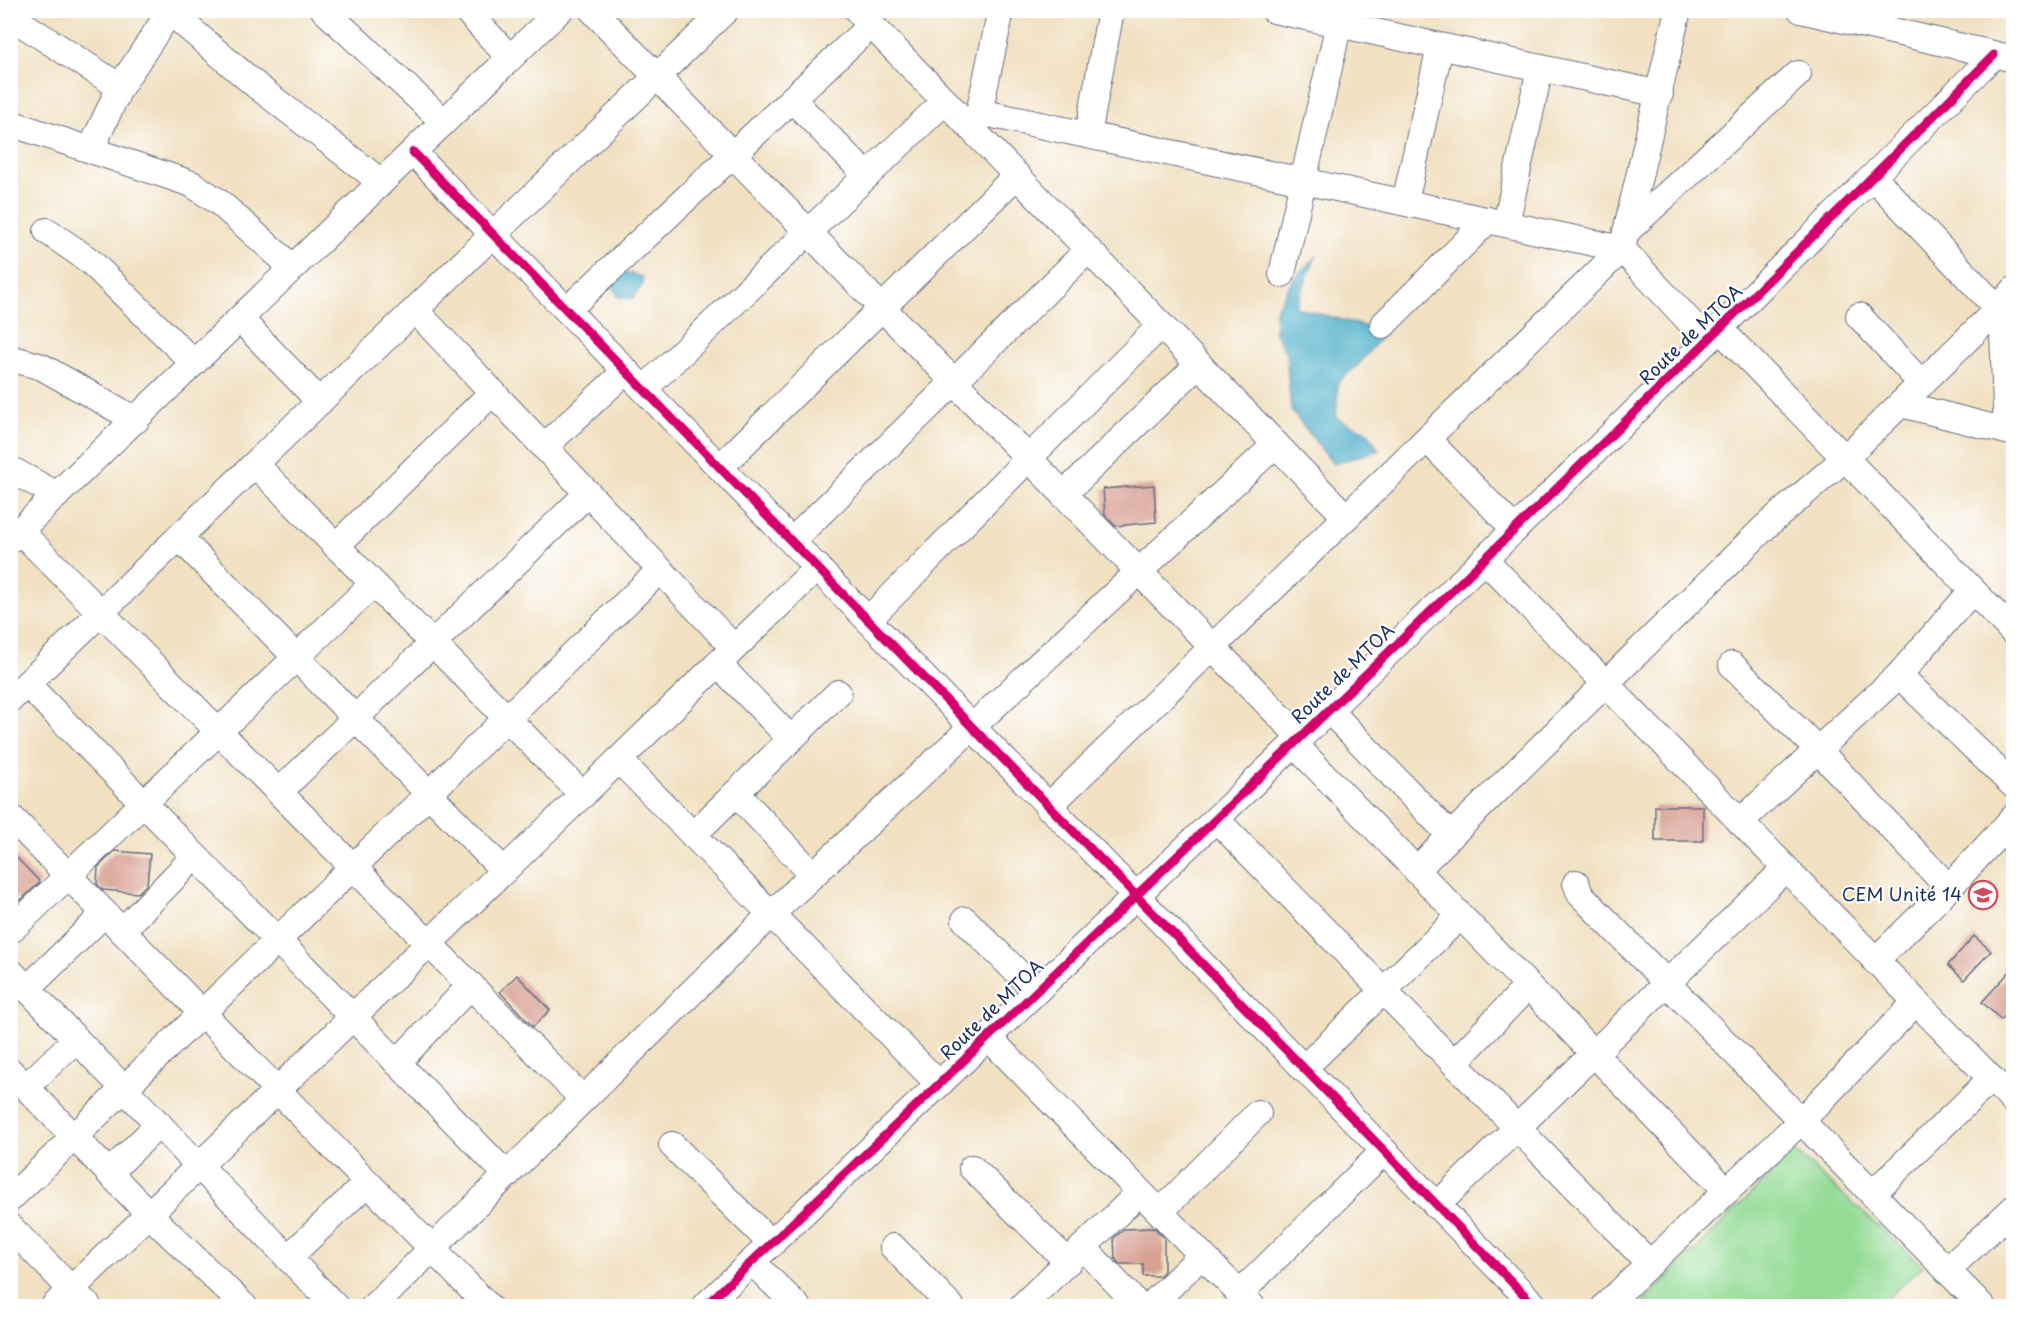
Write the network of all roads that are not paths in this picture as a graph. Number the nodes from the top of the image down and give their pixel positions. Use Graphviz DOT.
graph roads {
  1 [pos="324,10"];
  2 [pos="466,10"];
  3 [pos="560,10"];
  4 [pos="592,10"];
  5 [pos="726,10"];
  6 [pos="1001,10"];
  7 [pos="1111,10"];
  8 [pos="1274,10"];
  9 [pos="1678,10"];
  10 [pos="171,11"];
  11 [pos="1807,11"];
  12 [pos="1340,17"];
  13 [pos="864,18"];
  14 [pos="19,22"];
  15 [pos="1440,46"];
  16 [pos="2004,57"];
  17 [pos="510,58"];
  18 [pos="1540,68"];
  19 [pos="1798,74"];
  20 [pos="657,77"];
  21 [pos="120,87"];
  22 [pos="1659,94"];
  23 [pos="792,99"];
  24 [pos="945,101"];
  25 [pos="444,122"];
  26 [pos="977,122"];
  27 [pos="10,123"];
  28 [pos="1088,135"];
  29 [pos="91,149"];
  30 [pos="413,152"];
  31 [pos="733,155"];
  32 [pos="867,176"];
  33 [pos="1017,176"];
  34 [pos="1873,177"];
  35 [pos="1304,180"];
  36 [pos="381,182"];
  37 [pos="1405,202"];
  38 [pos="1497,222"];
  39 [pos="47,231"];
  40 [pos="808,232"];
  41 [pos="494,235"];
  42 [pos="1624,240"];
  43 [pos="1088,250"];
  44 [pos="293,268"];
  45 [pos="1282,274"];
  46 [pos="2006,300"];
  47 [pos="882,308"];
  48 [pos="415,310"];
  49 [pos="567,310"];
  50 [pos="1859,316"];
  51 [pos="240,319"];
  52 [pos="1161,325"];
  53 [pos="1383,325"];
  54 [pos="1715,336"];
  55 [pos="10,358"];
  56 [pos="194,363"];
  57 [pos="1199,364"];
  58 [pos="626,370"];
  59 [pos="954,382"];
  60 [pos="1922,384"];
  61 [pos="644,389"];
  62 [pos="493,392"];
  63 [pos="320,402"];
  64 [pos="1901,404"];
  65 [pos="136,420"];
  66 [pos="2010,432"];
  67 [pos="1427,439"];
  68 [pos="1276,444"];
  69 [pos="544,447"];
  70 [pos="1028,458"];
  71 [pos="1844,459"];
  72 [pos="255,464"];
  73 [pos="720,467"];
  74 [pos="10,469"];
  75 [pos="588,493"];
  76 [pos="57,495"];
  77 [pos="1063,495"];
  78 [pos="1346,517"];
  79 [pos="1515,530"];
  80 [pos="15,536"];
  81 [pos="179,537"];
  82 [pos="792,541"];
  83 [pos="336,546"];
  84 [pos="1485,560"];
  85 [pos="818,567"];
  86 [pos="660,570"];
  87 [pos="1139,571"];
  88 [pos="373,584"];
  89 [pos="1972,591"];
  90 [pos="101,613"];
  91 [pos="869,619"];
  92 [pos="2013,633"];
  93 [pos="433,644"];
  94 [pos="1212,647"];
  95 [pos="726,656"];
  96 [pos="296,657"];
  97 [pos="1732,665"];
  98 [pos="1899,675"];
  99 [pos="1605,684"];
  100 [pos="19,692"];
  101 [pos="837,693"];
  102 [pos="1330,711"];
  103 [pos="356,718"];
  104 [pos="507,718"];
  105 [pos="971,728"];
  106 [pos="219,732"];
  107 [pos="790,738"];
  108 [pos="1298,742"];
  109 [pos="1816,748"];
  110 [pos="619,760"];
  111 [pos="2013,786"];
  112 [pos="279,792"];
  113 [pos="736,793"];
  114 [pos="429,794"];
  115 [pos="583,795"];
  116 [pos="144,804"];
  117 [pos="1048,807"];
  118 [pos="10,816"];
  119 [pos="2013,817"];
  120 [pos="1216,819"];
  121 [pos="1740,822"];
  122 [pos="693,836"];
  123 [pos="1450,836"];
  124 [pos="195,856"];
  125 [pos="353,867"];
  126 [pos="1785,868"];
  127 [pos="1416,870"];
  128 [pos="504,871"];
  129 [pos="813,874"];
  130 [pos="69,876"];
  131 [pos="1576,883"];
  132 [pos="1948,888"];
  133 [pos="1134,896"];
  134 [pos="105,913"];
  135 [pos="771,914"];
  136 [pos="1460,916"];
  137 [pos="965,920"];
  138 [pos="10,931"];
  139 [pos="123,931"];
  140 [pos="278,941"];
  141 [pos="429,943"];
  142 [pos="1875,961"];
  143 [pos="19,980"];
  144 [pos="1668,984"];
  145 [pos="471,985"];
  146 [pos="1528,986"];
  147 [pos="1036,991"];
  148 [pos="1383,991"];
  149 [pos="1916,1002"];
  150 [pos="202,1013"];
  151 [pos="352,1017"];
  152 [pos="988,1036"];
  153 [pos="76,1039"];
  154 [pos="1594,1054"];
  155 [pos="397,1063"];
  156 [pos="1454,1063"];
  157 [pos="1303,1069"];
  158 [pos="18,1079"];
  159 [pos="1991,1079"];
  160 [pos="939,1084"];
  161 [pos="124,1089"];
  162 [pos="276,1089"];
  163 [pos="583,1099"];
  164 [pos="2013,1102"];
  165 [pos="1258,1113"];
  166 [pos="1801,1120"];
  167 [pos="159,1124"];
  168 [pos="1518,1128"];
  169 [pos="74,1137"];
  170 [pos="672,1145"];
  171 [pos="1384,1151"];
  172 [pos="200,1166"];
  173 [pos="972,1168"];
  174 [pos="109,1173"];
  175 [pos="507,1175"];
  176 [pos="367,1182"];
  177 [pos="1727,1191"];
  178 [pos="1140,1192"];
  179 [pos="1872,1194"];
  180 [pos="10,1199"];
  181 [pos="1436,1206"];
  182 [pos="2013,1208"];
  183 [pos="1160,1212"];
  184 [pos="151,1216"];
  185 [pos="10,1227"];
  186 [pos="772,1244"];
  187 [pos="892,1247"];
  188 [pos="432,1249"];
  189 [pos="1075,1254"];
  190 [pos="1202,1255"];
  191 [pos="288,1258"];
  192 [pos="752,1262"];
  193 [pos="1650,1264"];
  194 [pos="1947,1270"];
  195 [pos="1246,1300"];
  196 [pos="71,1301"];
  197 [pos="244,1306"];
  198 [pos="335,1306"];
  199 [pos="374,1306"];
  200 [pos="488,1306"];
  201 [pos="705,1306"];
  202 [pos="797,1306"];
  203 [pos="951,1306"];
  204 [pos="1022,1306"];
  205 [pos="1139,1306"];
  206 [pos="1150,1306"];
  207 [pos="1535,1306"];
  208 [pos="1605,1306"];
  209 [pos="1982,1306"];
  1 -- 25 [label="street"];
  2 -- 17 [label="street"];
  3 -- 17 [label="street"];
  4 -- 20 [label="street"];
  5 -- 20 [label="street"];
  6 -- 26 [label="street"];
  7 -- 28 [label="street"];
  8 -- 12 [label="street"];
  9 -- 22 [label="street"];
  10 -- 21 [label="street"];
  10 -- 36 [label="street"];
  11 -- 16 [label="street"];
  12 -- 15 [label="street"];
  12 -- 35 [label="street"];
  13 -- 23 [label="street"];
  13 -- 24 [label="street"];
  14 -- 21 [label="street"];
  15 -- 18 [label="street"];
  15 -- 37 [label="street"];
  16 -- 34 [label="street, Route de MTOA"];
  17 -- 25 [label="street"];
  18 -- 22 [label="street"];
  18 -- 38 [label="street"];
  19 -- 42 [label="street"];
  20 -- 31 [label="street"];
  20 -- 41 [label="street"];
  21 -- 29 [label="street"];
  22 -- 42 [label="street"];
  23 -- 31 [label="street"];
  23 -- 32 [label="street"];
  24 -- 26 [label="street"];
  24 -- 32 [label="street"];
  25 -- 30 [label="street"];
  26 -- 28 [label="street"];
  26 -- 33 [label="street"];
  27 -- 29 [label="street"];
  28 -- 35 [label="street"];
  29 -- 44 [label="street"];
  30 -- 36 [label="street"];
  30 -- 41 [label="street"];
  31 -- 40 [label="street"];
  31 -- 49 [label="street"];
  32 -- 40 [label="street"];
  33 -- 43 [label="street"];
  33 -- 47 [label="street"];
  34 -- 46 [label="street"];
  34 -- 54 [label="street, Route de MTOA"];
  35 -- 37 [label="street"];
  35 -- 45 [label="street"];
  36 -- 44 [label="street"];
  37 -- 38 [label="street"];
  38 -- 42 [label="street"];
  38 -- 53 [label="street"];
  39 -- 56 [label="street"];
  40 -- 47 [label="street"];
  40 -- 61 [label="street"];
  41 -- 48 [label="street"];
  41 -- 49 [label="street"];
  42 -- 54 [label="street"];
  42 -- 67 [label="street"];
  43 -- 52 [label="street"];
  43 -- 59 [label="street"];
  44 -- 51 [label="street"];
  46 -- 60 [label="street"];
  46 -- 66 [label="street"];
  47 -- 59 [label="street"];
  47 -- 73 [label="street"];
  48 -- 62 [label="street"];
  48 -- 63 [label="street"];
  49 -- 58 [label="street"];
  50 -- 60 [label="street"];
  51 -- 56 [label="street"];
  51 -- 63 [label="street"];
  52 -- 57 [label="street"];
  52 -- 70 [label="street"];
  54 -- 71 [label="street"];
  54 -- 79 [label="street, Route de MTOA"];
  55 -- 65 [label="street"];
  56 -- 65 [label="street"];
  57 -- 68 [label="street"];
  57 -- 77 [label="street"];
  58 -- 61 [label="street"];
  58 -- 69 [label="street"];
  59 -- 70 [label="street"];
  59 -- 82 [label="street"];
  60 -- 64 [label="street"];
  61 -- 73 [label="street"];
  62 -- 69 [label="street"];
  62 -- 83 [label="street"];
  63 -- 72 [label="street"];
  64 -- 66 [label="street"];
  64 -- 71 [label="street"];
  65 -- 76 [label="street"];
  67 -- 78 [label="street"];
  67 -- 79 [label="street"];
  68 -- 78 [label="street"];
  68 -- 87 [label="street"];
  69 -- 75 [label="street"];
  70 -- 77 [label="street"];
  70 -- 91 [label="street"];
  71 -- 89 [label="street"];
  71 -- 99 [label="street"];
  72 -- 81 [label="street"];
  72 -- 83 [label="street"];
  73 -- 82 [label="street"];
  74 -- 76 [label="street"];
  75 -- 86 [label="street"];
  75 -- 93 [label="street"];
  76 -- 80 [label="street"];
  77 -- 87 [label="street"];
  78 -- 94 [label="street"];
  79 -- 84 [label="street, Route de MTOA"];
  80 -- 90 [label="street"];
  81 -- 90 [label="street"];
  81 -- 96 [label="street"];
  82 -- 85 [label="street"];
  83 -- 88 [label="street"];
  84 -- 99 [label="street"];
  84 -- 102 [label="street, Route de MTOA"];
  85 -- 91 [label="street"];
  85 -- 95 [label="street"];
  86 -- 95 [label="street"];
  86 -- 104 [label="street"];
  87 -- 94 [label="street"];
  87 -- 105 [label="street"];
  88 -- 93 [label="street"];
  88 -- 96 [label="street"];
  89 -- 92 [label="street"];
  89 -- 98 [label="street"];
  90 -- 100 [label="street"];
  90 -- 106 [label="street"];
  91 -- 105 [label="street"];
  93 -- 103 [label="street"];
  93 -- 104 [label="street"];
  94 -- 108 [label="street"];
  94 -- 117 [label="street"];
  95 -- 107 [label="street"];
  95 -- 110 [label="street"];
  96 -- 103 [label="street"];
  96 -- 106 [label="street"];
  97 -- 109 [label="street"];
  98 -- 109 [label="street"];
  98 -- 111 [label="street"];
  99 -- 121 [label="street"];
  99 -- 123 [label="street"];
  100 -- 116 [label="street"];
  101 -- 107 [label="street"];
  102 -- 108 [label="street, Route de MTOA"];
  102 -- 123 [label="street"];
  103 -- 112 [label="street"];
  103 -- 114 [label="street"];
  104 -- 114 [label="street"];
  104 -- 115 [label="street"];
  105 -- 117 [label="street"];
  105 -- 129 [label="street"];
  106 -- 112 [label="street"];
  106 -- 116 [label="street"];
  107 -- 113 [label="street"];
  108 -- 120 [label="street, Route de MTOA"];
  108 -- 127 [label="street"];
  109 -- 121 [label="street"];
  109 -- 132 [label="street"];
  110 -- 115 [label="street"];
  110 -- 122 [label="street"];
  112 -- 125 [label="street"];
  113 -- 122 [label="street"];
  113 -- 129 [label="street"];
  114 -- 125 [label="street"];
  114 -- 128 [label="street"];
  115 -- 128 [label="street"];
  116 -- 124 [label="street"];
  116 -- 130 [label="street"];
  117 -- 133 [label="street"];
  118 -- 130 [label="street"];
  119 -- 132 [label="street"];
  120 -- 133 [label="street, Route de MTOA"];
  120 -- 148 [label="street"];
  121 -- 126 [label="street"];
  122 -- 135 [label="street"];
  123 -- 127 [label="street"];
  124 -- 139 [label="street"];
  124 -- 140 [label="street"];
  125 -- 140 [label="street"];
  125 -- 141 [label="street"];
  126 -- 142 [label="street"];
  126 -- 144 [label="street"];
  127 -- 136 [label="street"];
  128 -- 141 [label="street"];
  129 -- 135 [label="street"];
  130 -- 134 [label="street"];
  130 -- 138 [label="street"];
  131 -- 144 [label="street"];
  132 -- 142 [label="street"];
  133 -- 147 [label="street, Route de MTOA"];
  133 -- 157 [label="street"];
  134 -- 139 [label="street"];
  134 -- 143 [label="street"];
  135 -- 160 [label="street"];
  135 -- 163 [label="street"];
  136 -- 146 [label="street"];
  136 -- 148 [label="street"];
  137 -- 147 [label="street"];
  139 -- 150 [label="street"];
  140 -- 150 [label="street"];
  140 -- 151 [label="street"];
  141 -- 145 [label="street"];
  141 -- 151 [label="street"];
  142 -- 149 [label="street"];
  143 -- 153 [label="street"];
  144 -- 154 [label="street"];
  144 -- 166 [label="street"];
  145 -- 155 [label="street"];
  145 -- 163 [label="street"];
  146 -- 154 [label="street"];
  146 -- 156 [label="street"];
  147 -- 152 [label="street, Route de MTOA"];
  148 -- 156 [label="street"];
  148 -- 157 [label="street"];
  149 -- 159 [label="street"];
  149 -- 166 [label="street"];
  150 -- 161 [label="street"];
  150 -- 162 [label="street"];
  151 -- 155 [label="street"];
  151 -- 162 [label="street"];
  152 -- 160 [label="street, Route de MTOA"];
  152 -- 178 [label="street"];
  153 -- 158 [label="street"];
  153 -- 161 [label="street"];
  154 -- 168 [label="street"];
  154 -- 177 [label="street"];
  155 -- 175 [label="street"];
  156 -- 168 [label="street"];
  157 -- 171 [label="street"];
  158 -- 169 [label="street"];
  159 -- 164 [label="street"];
  159 -- 179 [label="street"];
  160 -- 186 [label="street, Route de MTOA"];
  161 -- 167 [label="street"];
  161 -- 169 [label="street"];
  162 -- 172 [label="street"];
  162 -- 176 [label="street"];
  163 -- 175 [label="street"];
  165 -- 183 [label="street"];
  166 -- 177 [label="street"];
  166 -- 179 [label="street"];
  167 -- 172 [label="street"];
  167 -- 174 [label="street"];
  168 -- 181 [label="street"];
  168 -- 193 [label="street"];
  169 -- 174 [label="street"];
  169 -- 180 [label="street"];
  170 -- 186 [label="street"];
  171 -- 181 [label="street"];
  171 -- 195 [label="street"];
  172 -- 184 [label="street"];
  172 -- 191 [label="street"];
  173 -- 189 [label="street"];
  174 -- 184 [label="street"];
  175 -- 188 [label="street"];
  176 -- 188 [label="street"];
  176 -- 191 [label="street"];
  177 -- 193 [label="street"];
  178 -- 183 [label="street"];
  178 -- 189 [label="street"];
  179 -- 194 [label="street"];
  181 -- 207 [label="street"];
  182 -- 194 [label="street"];
  183 -- 190 [label="street"];
  184 -- 196 [label="street"];
  184 -- 197 [label="street"];
  185 -- 196 [label="street"];
  186 -- 192 [label="street, Route de MTOA"];
  187 -- 203 [label="street"];
  188 -- 199 [label="street"];
  188 -- 200 [label="street"];
  189 -- 204 [label="street"];
  189 -- 205 [label="street"];
  190 -- 195 [label="street"];
  190 -- 206 [label="street"];
  191 -- 198 [label="street"];
  192 -- 201 [label="street, Route de MTOA"];
  192 -- 202 [label="street"];
  193 -- 208 [label="street"];
  194 -- 209 [label="street"];
}
